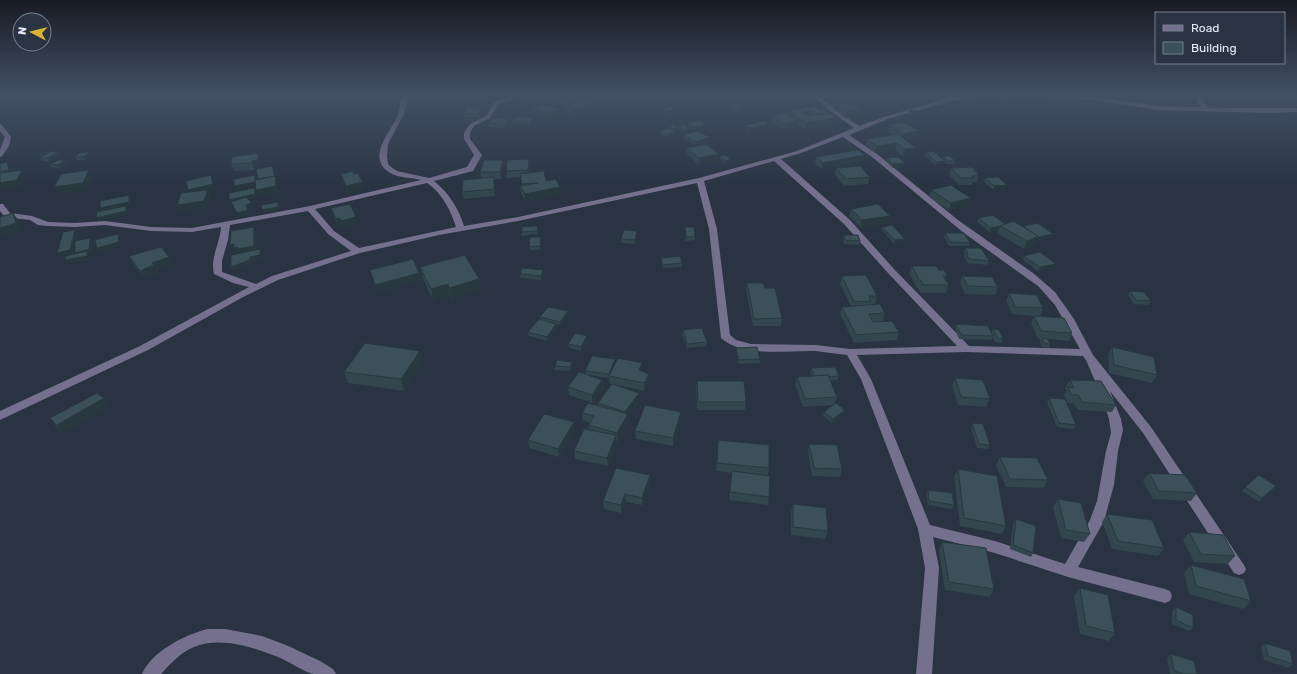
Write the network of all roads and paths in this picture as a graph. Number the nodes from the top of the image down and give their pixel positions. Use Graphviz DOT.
graph roads {
  1 [pos="395,125"];
  2 [pos="475,125"];
  3 [pos="855,125"];
  4 [pos="867,125"];
  5 [pos="0,126"];
  6 [pos="859,128"];
  7 [pos="843,134"];
  8 [pos="0,156"];
  9 [pos="776,158"];
  10 [pos="700,180"];
  11 [pos="428,181"];
  12 [pos="0,206"];
  13 [pos="310,208"];
  14 [pos="226,224"];
  15 [pos="461,230"];
  16 [pos="358,250"];
  17 [pos="258,287"];
  18 [pos="966,349"];
  19 [pos="850,352"];
  20 [pos="1086,353"];
  21 [pos="3,413"];
  22 [pos="925,529"];
  23 [pos="1239,569"];
  24 [pos="1068,571"];
  25 [pos="1165,596"];
  26 [pos="150,674"];
  27 [pos="328,674"];
  28 [pos="924,674"];
  1 -- 11 [label="street"];
  2 -- 11 [label="street"];
  3 -- 6 [label="street"];
  4 -- 6 [label="street"];
  5 -- 8 [label="street"];
  6 -- 7 [label="street"];
  7 -- 9 [label="street"];
  7 -- 20 [label="street"];
  9 -- 10 [label="street"];
  9 -- 18 [label="street"];
  10 -- 15 [label="street"];
  10 -- 19 [label="street"];
  11 -- 13 [label="street"];
  11 -- 15 [label="street"];
  12 -- 14 [label="street"];
  13 -- 14 [label="street"];
  13 -- 16 [label="street"];
  14 -- 17 [label="street"];
  15 -- 16 [label="street"];
  16 -- 17 [label="street"];
  17 -- 21 [label="street"];
  18 -- 19 [label="street"];
  18 -- 20 [label="street"];
  19 -- 22 [label="street"];
  20 -- 23 [label="street"];
  20 -- 24 [label="street"];
  22 -- 24 [label="street"];
  22 -- 28 [label="street"];
  24 -- 25 [label="street"];
  26 -- 27 [label="street"];
}
